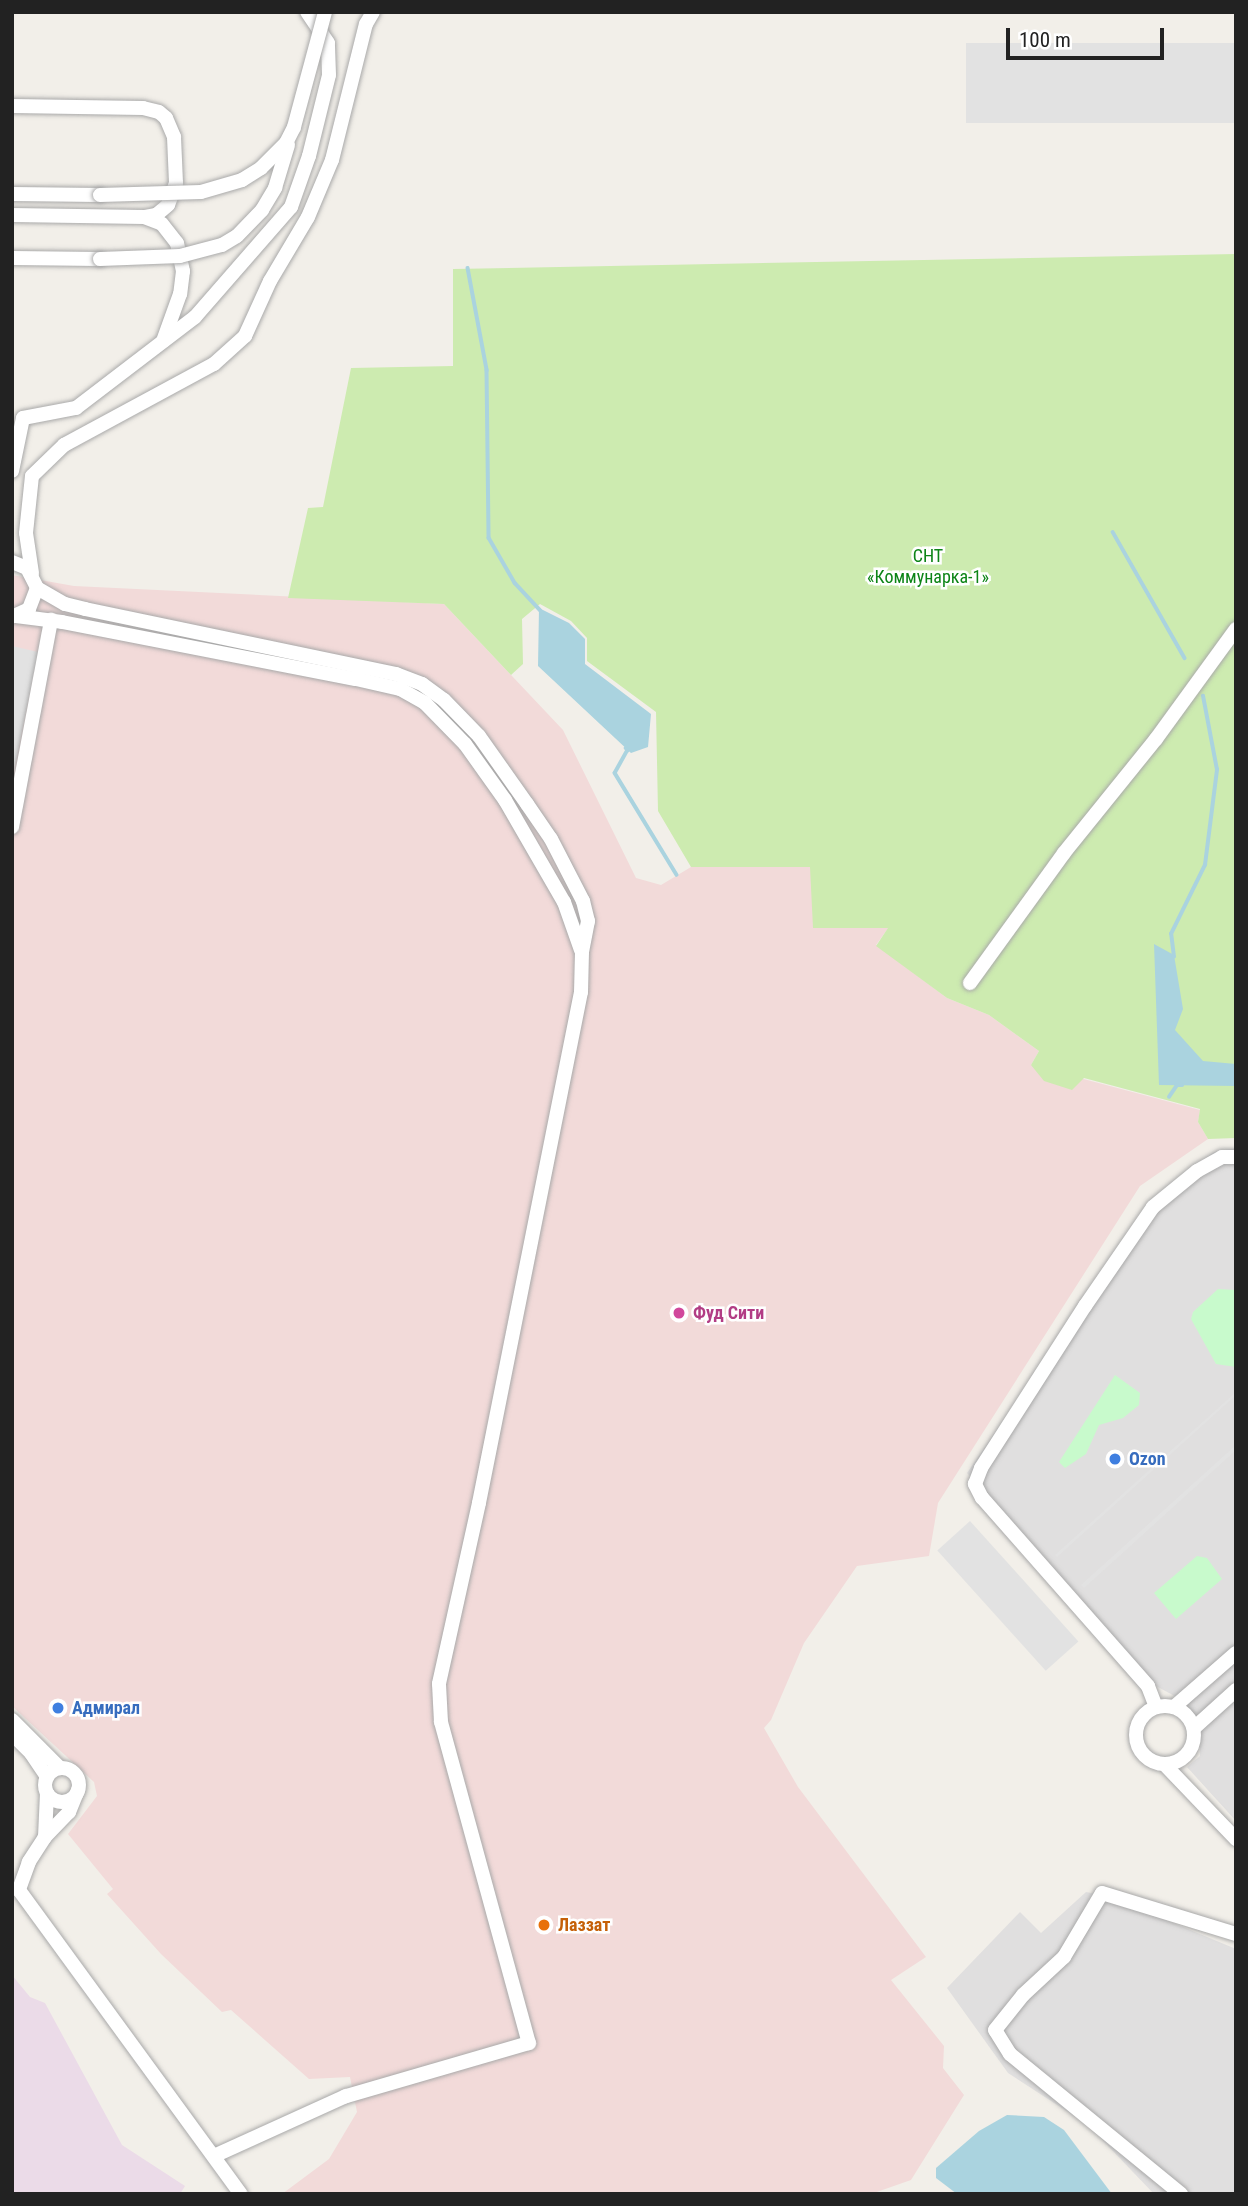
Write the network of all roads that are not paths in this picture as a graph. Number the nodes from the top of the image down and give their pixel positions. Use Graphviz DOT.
graph roads {
  1 [pos="307,12"];
  2 [pos="325,12"];
  3 [pos="373,12"];
  4 [pos="12,106"];
  5 [pos="294,127"];
  6 [pos="12,194"];
  7 [pos="12,215"];
  8 [pos="144,217"];
  9 [pos="12,258"];
  10 [pos="162,342"];
  11 [pos="12,471"];
  12 [pos="12,562"];
  13 [pos="32,573"];
  14 [pos="37,588"];
  15 [pos="14,616"];
  16 [pos="51,620"];
  17 [pos="1236,629"];
  18 [pos="12,827"];
  19 [pos="582,952"];
  20 [pos="970,982"];
  21 [pos="1236,1157"];
  22 [pos="1236,1653"];
  23 [pos="1236,1690"];
  24 [pos="1156,1707"];
  25 [pos="1174,1707"];
  26 [pos="12,1720"];
  27 [pos="1194,1728"];
  28 [pos="12,1734"];
  29 [pos="1165,1765"];
  30 [pos="60,1768"];
  31 [pos="47,1777"];
  32 [pos="78,1790"];
  33 [pos="47,1793"];
  34 [pos="45,1837"];
  35 [pos="1236,1839"];
  36 [pos="1236,1934"];
  37 [pos="214,2156"];
  38 [pos="241,2194"];
  39 [pos="1181,2194"];
  1 -- 10 [label="street"];
  2 -- 5 [label="street, bridge"];
  3 -- 13 [label="street"];
  4 -- 8 [label="street"];
  5 -- 6 [label="street, bridge"];
  5 -- 9 [label="street, bridge"];
  7 -- 8 [label="street"];
  8 -- 10 [label="street"];
  10 -- 11 [label="street"];
  12 -- 13 [label="street"];
  13 -- 14 [label="street"];
  14 -- 15 [label="street"];
  14 -- 19 [label="street"];
  15 -- 16 [label="street"];
  16 -- 18 [label="street"];
  16 -- 19 [label="street"];
  17 -- 20 [label="street"];
  19 -- 37 [label="street"];
  21 -- 24 [label="street"];
  22 -- 25 [label="street"];
  23 -- 27 [label="street"];
  24 -- 25 [label="street"];
  24 -- 29 [label="street"];
  25 -- 27 [label="street"];
  26 -- 30 [label="street"];
  27 -- 29 [label="street"];
  28 -- 31 [label="street"];
  29 -- 35 [label="street"];
  30 -- 31 [label="street"];
  30 -- 32 [label="street"];
  31 -- 33 [label="street"];
  32 -- 33 [label="street"];
  32 -- 34 [label="street"];
  33 -- 34 [label="street"];
  34 -- 37 [label="street"];
  36 -- 39 [label="street"];
  37 -- 38 [label="street"];
}
